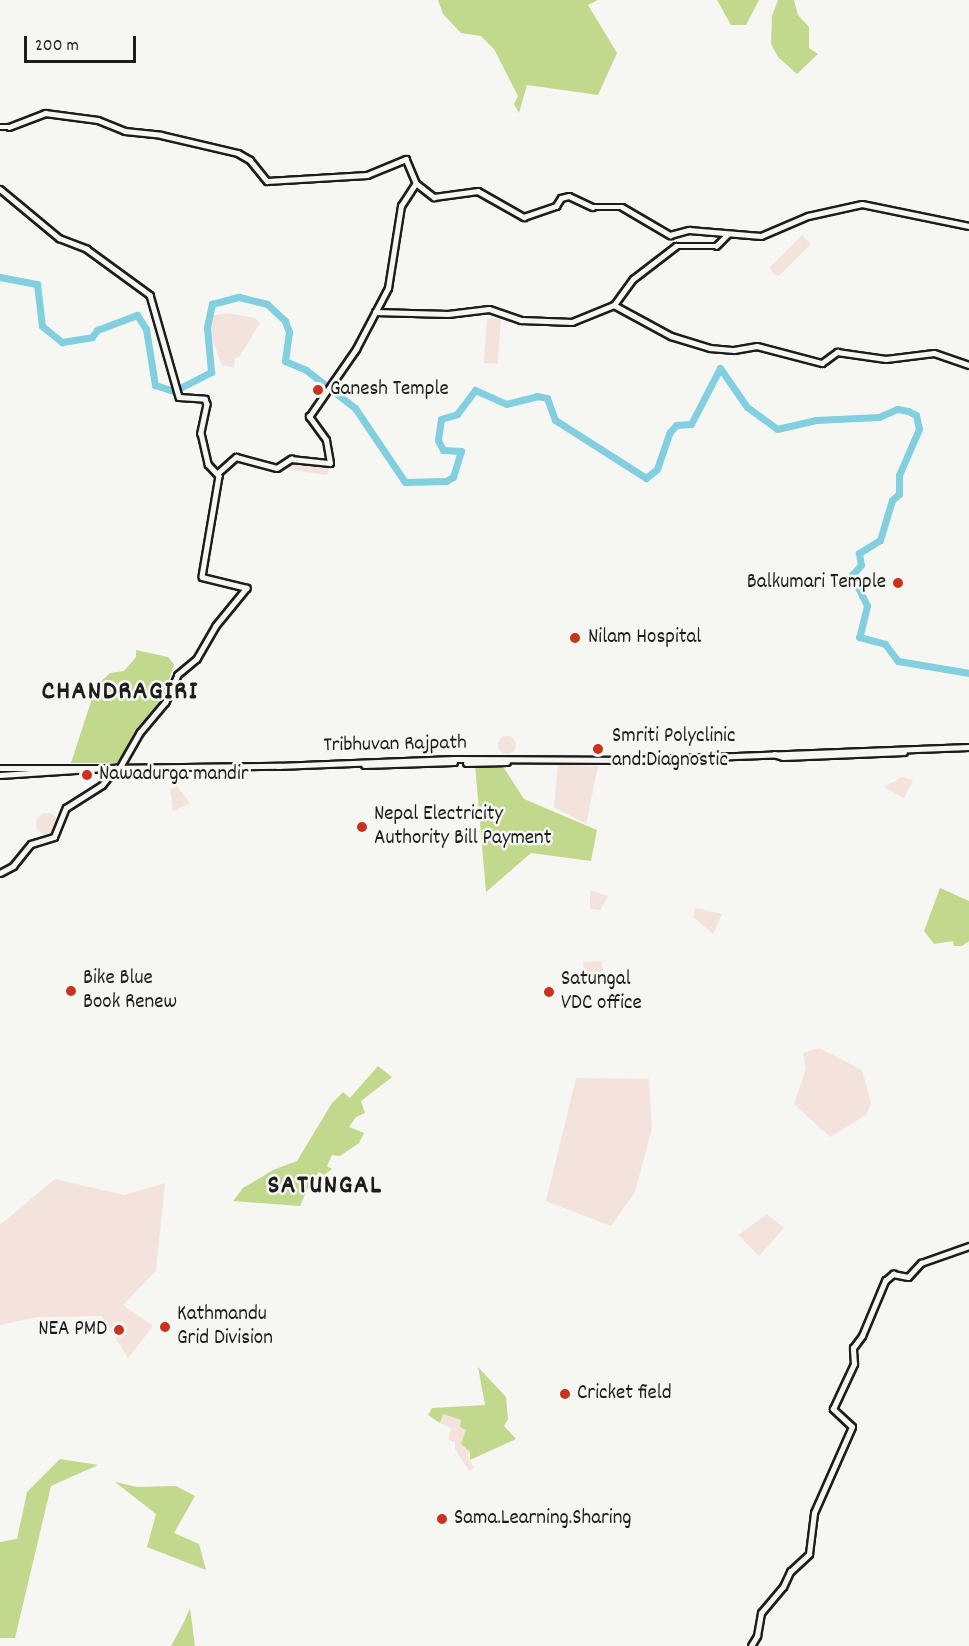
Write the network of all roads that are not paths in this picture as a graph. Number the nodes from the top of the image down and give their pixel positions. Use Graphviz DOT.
graph roads {
  1 [pos="0,127"];
  2 [pos="416,183"];
  3 [pos="0,189"];
  4 [pos="969,226"];
  5 [pos="727,235"];
  6 [pos="614,304"];
  7 [pos="375,312"];
  8 [pos="969,365"];
  9 [pos="218,473"];
  10 [pos="969,748"];
  11 [pos="106,768"];
  12 [pos="118,768"];
  13 [pos="0,771"];
  14 [pos="0,873"];
  15 [pos="969,1246"];
  16 [pos="751,1646"];
  1 -- 2 [label="street"];
  2 -- 5 [label="street"];
  2 -- 7 [label="street"];
  3 -- 9 [label="street"];
  4 -- 5 [label="street"];
  5 -- 6 [label="street"];
  6 -- 7 [label="street"];
  6 -- 8 [label="street"];
  7 -- 9 [label="street"];
  9 -- 12 [label="street"];
  10 -- 12 [label="highway, Tribhuvan Rajpath"];
  11 -- 12 [label="highway, Tribhuvan Rajpath"];
  11 -- 13 [label="highway, Tribhuvan Rajpath"];
  11 -- 13 [label="highway, Tribhuvan Rajpath"];
  12 -- 14 [label="street"];
  15 -- 16 [label="street"];
}
